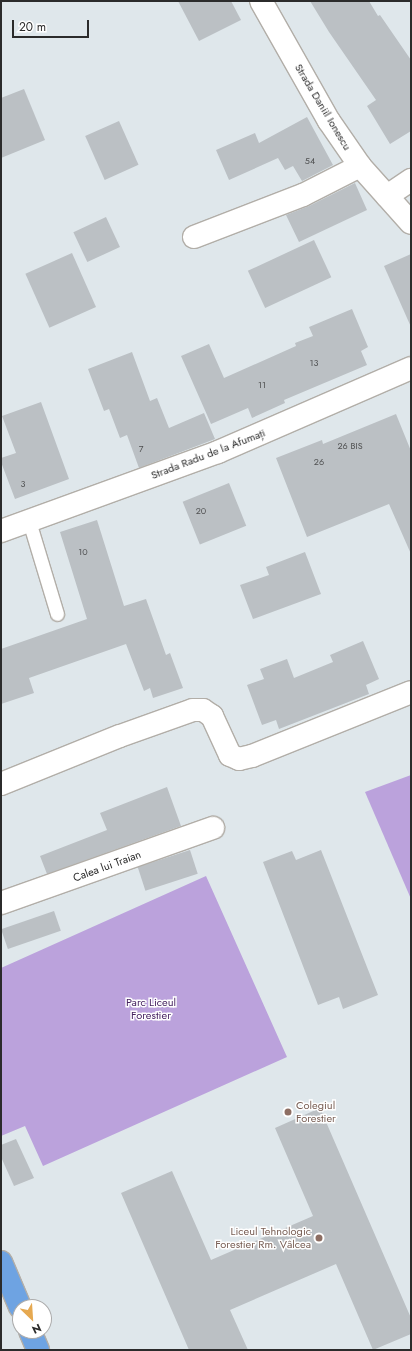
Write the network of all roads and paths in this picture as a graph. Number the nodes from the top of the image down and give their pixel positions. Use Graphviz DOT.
graph roads {
  1 [pos="261,1"];
  2 [pos="360,166"];
  3 [pos="411,180"];
  4 [pos="387,196"];
  5 [pos="411,223"];
  6 [pos="194,237"];
  7 [pos="411,368"];
  8 [pos="29,520"];
  9 [pos="1,529"];
  10 [pos="57,614"];
  11 [pos="411,692"];
  12 [pos="1,784"];
  13 [pos="213,828"];
  14 [pos="1,903"];
  15 [pos="1,1262"];
  16 [pos="17,1299"];
  17 [pos="33,1339"];
  18 [pos="38,1350"];
  1 -- 2 [label="street, Strada Daniil Ionescu"];
  2 -- 4 [label="street, Strada Daniil Ionescu"];
  2 -- 6 [label="street"];
  3 -- 4 [label="street"];
  4 -- 5 [label="street, Strada Daniil Ionescu"];
  7 -- 8 [label="street, Strada Radu de la Afumați"];
  8 -- 9 [label="street, Strada Radu de la Afumați"];
  8 -- 10 [label="lane"];
  11 -- 12 [label="street"];
  13 -- 14 [label="street, Calea lui Traian"];
  15 -- 16 [label="main road"];
  17 -- 18 [label="main road"];
}
